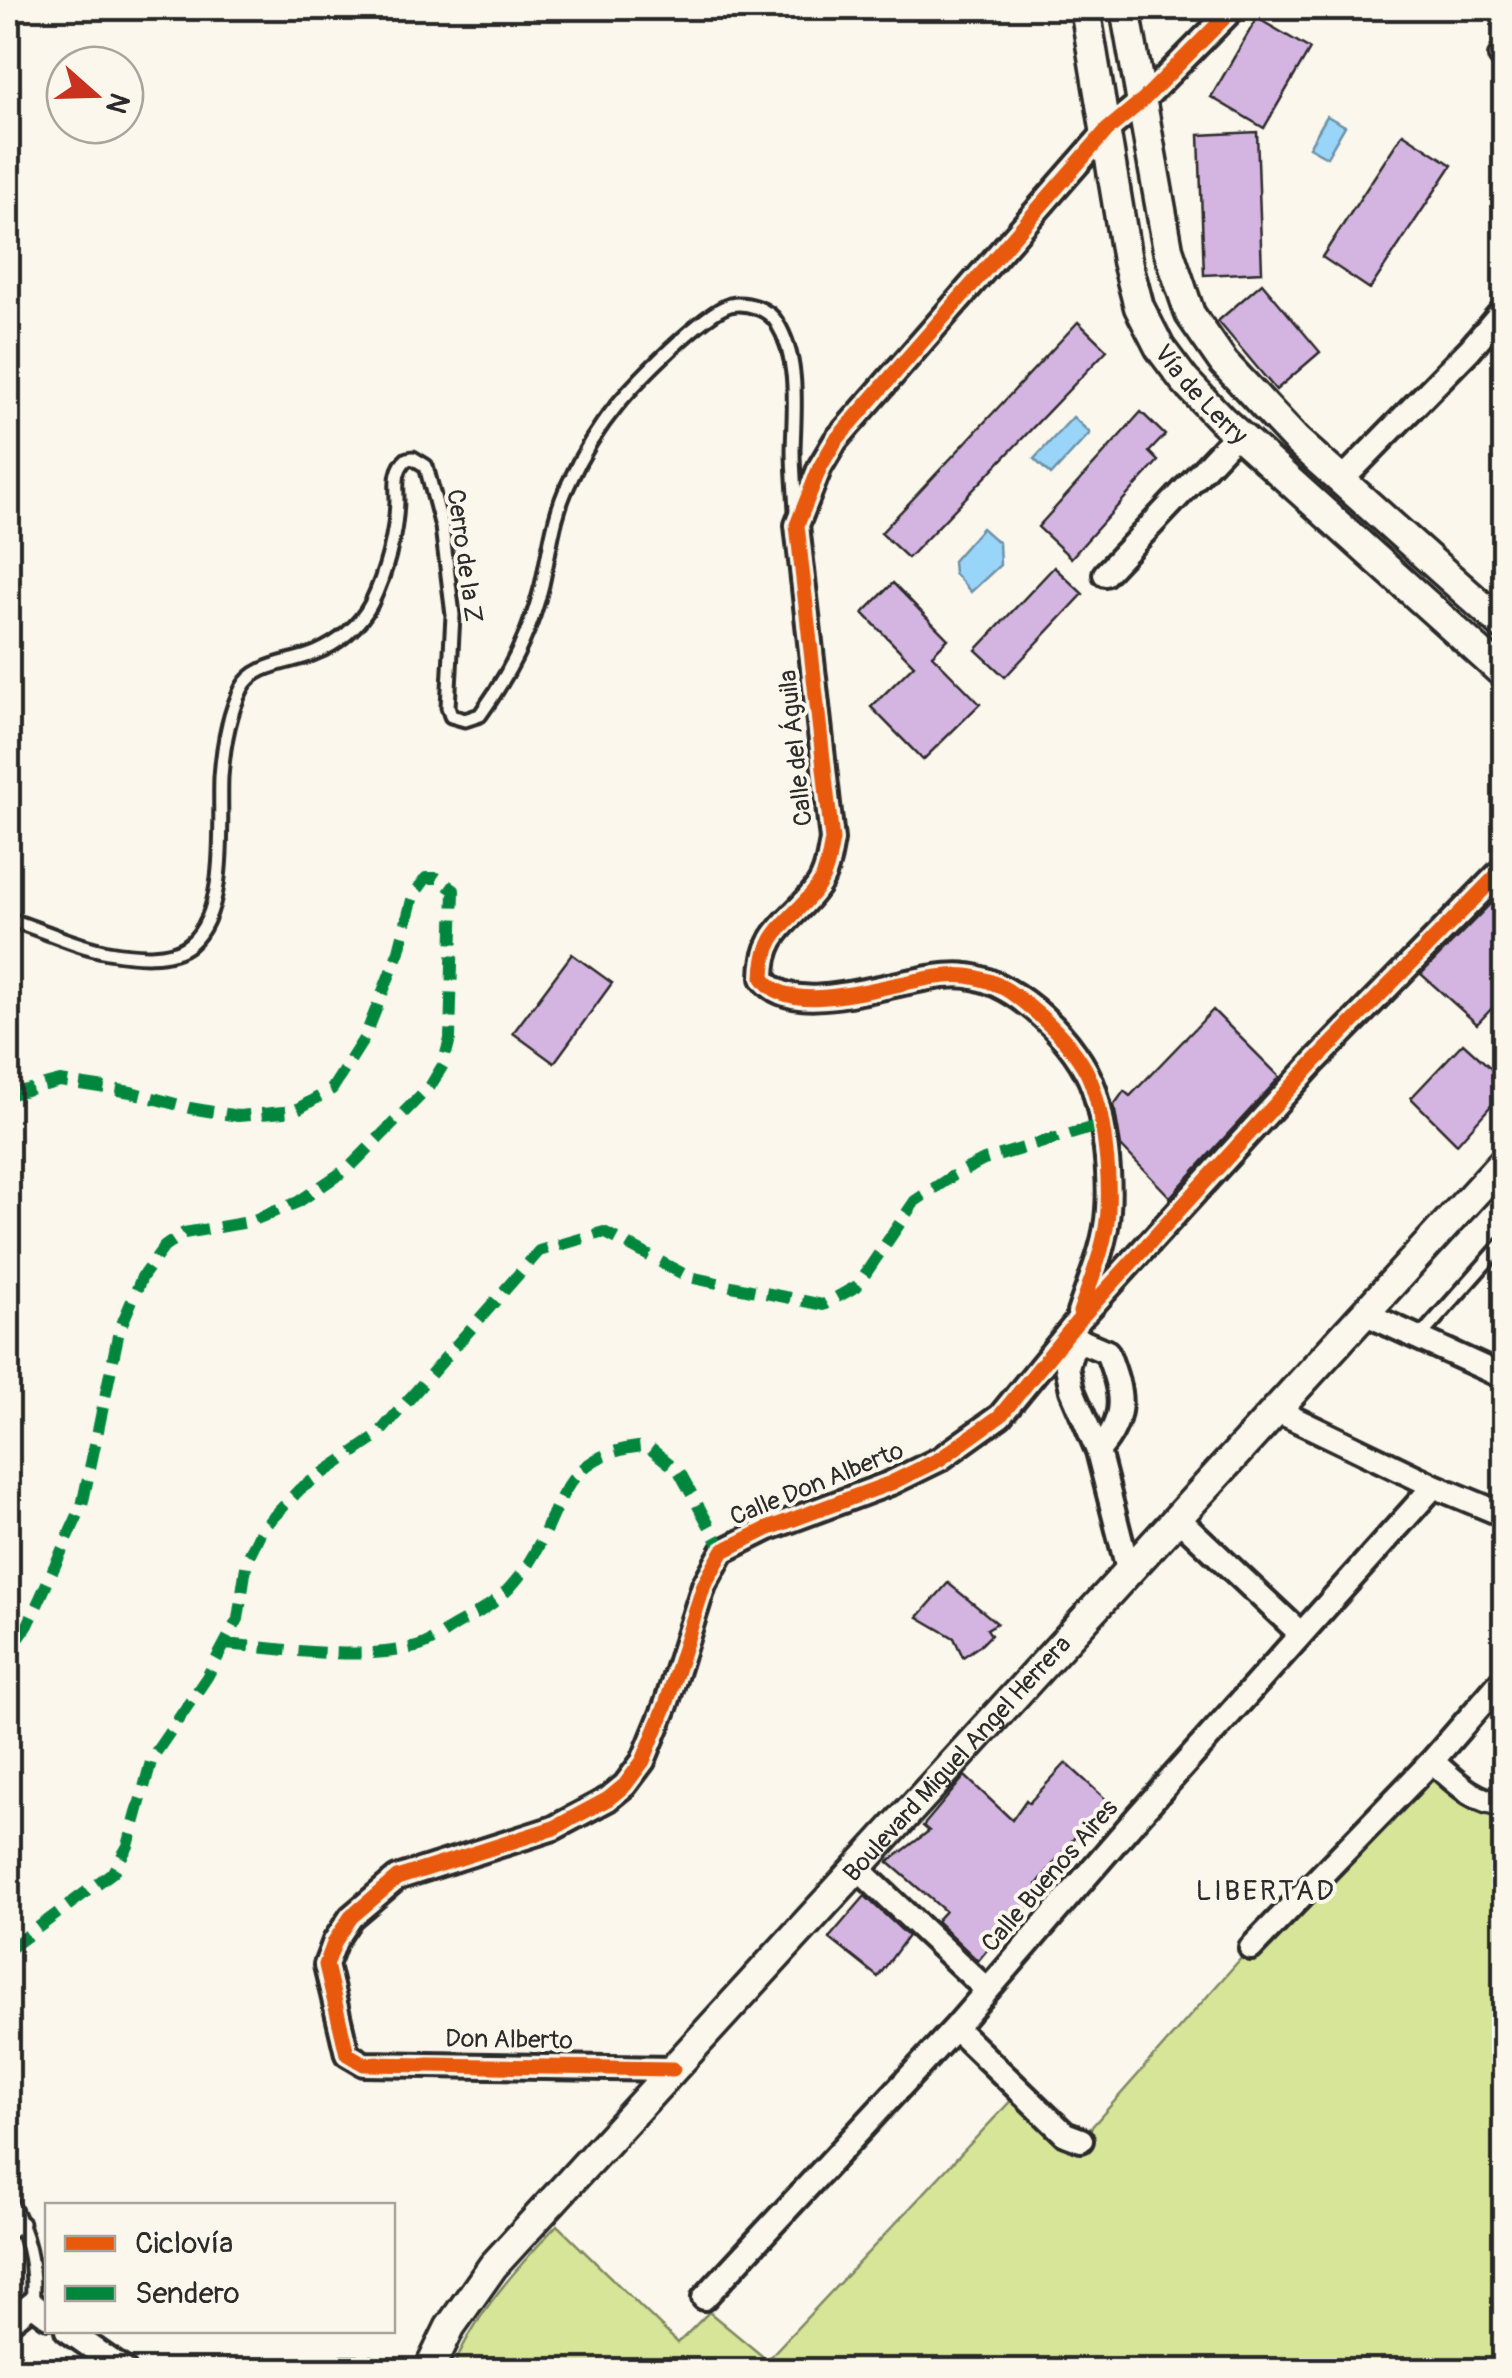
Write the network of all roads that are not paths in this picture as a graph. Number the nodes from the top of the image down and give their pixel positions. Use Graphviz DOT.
graph roads {
  1 [pos="1085,8"];
  2 [pos="1124,8"];
  3 [pos="1234,8"];
  4 [pos="1143,100"];
  5 [pos="1107,130"];
  6 [pos="1504,309"];
  7 [pos="1237,434"];
  8 [pos="1297,440"];
  9 [pos="1274,466"];
  10 [pos="1342,480"];
  11 [pos="797,525"];
  12 [pos="1104,574"];
  13 [pos="1504,626"];
  14 [pos="1504,674"];
  15 [pos="1504,868"];
  16 [pos="8,919"];
  17 [pos="1502,1164"];
  18 [pos="1504,1195"];
  19 [pos="1504,1242"];
  20 [pos="1364,1313"];
  21 [pos="1079,1331"];
  22 [pos="1420,1338"];
  23 [pos="1504,1377"];
  24 [pos="1278,1410"];
  25 [pos="1098,1451"];
  26 [pos="1434,1486"];
  27 [pos="1504,1514"];
  28 [pos="1178,1519"];
  29 [pos="1129,1573"];
  30 [pos="1301,1634"];
  31 [pos="1504,1678"];
  32 [pos="1432,1761"];
  33 [pos="1504,1804"];
  34 [pos="856,1868"];
  35 [pos="1251,1948"];
  36 [pos="987,1990"];
  37 [pos="954,2028"];
  38 [pos="347,2054"];
  39 [pos="673,2069"];
  40 [pos="1081,2140"];
  41 [pos="8,2198"];
  42 [pos="22,2223"];
  43 [pos="8,2233"];
  44 [pos="704,2298"];
  45 [pos="40,2310"];
  46 [pos="8,2323"];
  47 [pos="71,2333"];
  48 [pos="119,2369"];
  49 [pos="308,2370"];
  50 [pos="369,2370"];
  51 [pos="429,2370"];
  1 -- 5 [label="street, Vía de Lerry"];
  2 -- 4 [label="street, Vía de Lerry"];
  3 -- 4 [label="street, Calle del Águila"];
  4 -- 5 [label="street, Calle del Águila"];
  4 -- 8 [label="street, Vía de Lerry"];
  5 -- 7 [label="street, Vía de Lerry"];
  5 -- 11 [label="street, Calle del Águila"];
  6 -- 10 [label="street"];
  7 -- 9 [label="street, Vía de Lerry"];
  7 -- 12 [label="street"];
  8 -- 9 [label="street"];
  8 -- 10 [label="street, Vía de Lerry"];
  9 -- 14 [label="street, Vía de Lerry"];
  10 -- 13 [label="street, Vía de Lerry"];
  11 -- 16 [label="lane, Cerro de la Z"];
  11 -- 21 [label="street, Calle del Águila"];
  15 -- 21 [label="street, Calle Don Alberto"];
  17 -- 18 [label="lane"];
  17 -- 20 [label="street, Boulevard Miguel Angel Herrera"];
  19 -- 22 [label="lane"];
  20 -- 22 [label="street"];
  20 -- 24 [label="street, Boulevard Miguel Angel Herrera"];
  21 -- 25 [label="street, Calle del Águila"];
  21 -- 25 [label="street"];
  21 -- 38 [label="street, Calle Don Alberto"];
  22 -- 23 [label="street"];
  24 -- 26 [label="street"];
  24 -- 28 [label="street, Boulevard Miguel Angel Herrera"];
  25 -- 29 [label="street, Calle del Águila"];
  26 -- 27 [label="street"];
  26 -- 30 [label="street, Calle Buenos Aires"];
  28 -- 29 [label="street, Boulevard Miguel Angel Herrera"];
  28 -- 30 [label="street"];
  29 -- 34 [label="street, Boulevard Miguel Angel Herrera"];
  30 -- 36 [label="street, Calle Buenos Aires"];
  31 -- 32 [label="street"];
  32 -- 33 [label="street"];
  32 -- 35 [label="street"];
  34 -- 36 [label="street"];
  34 -- 39 [label="street, Boulevard Miguel Angel Herrera"];
  36 -- 37 [label="street, Calle Buenos Aires"];
  37 -- 40 [label="street"];
  37 -- 44 [label="street, Calle Buenos Aires"];
  38 -- 39 [label="street, Don Alberto"];
  39 -- 51 [label="street, Boulevard Miguel Angel Herrera"];
  41 -- 42 [label="lane"];
  42 -- 43 [label="lane"];
  42 -- 45 [label="lane"];
  45 -- 46 [label="street"];
  47 -- 48 [label="street"];
  49 -- 50 [label="street"];
}
